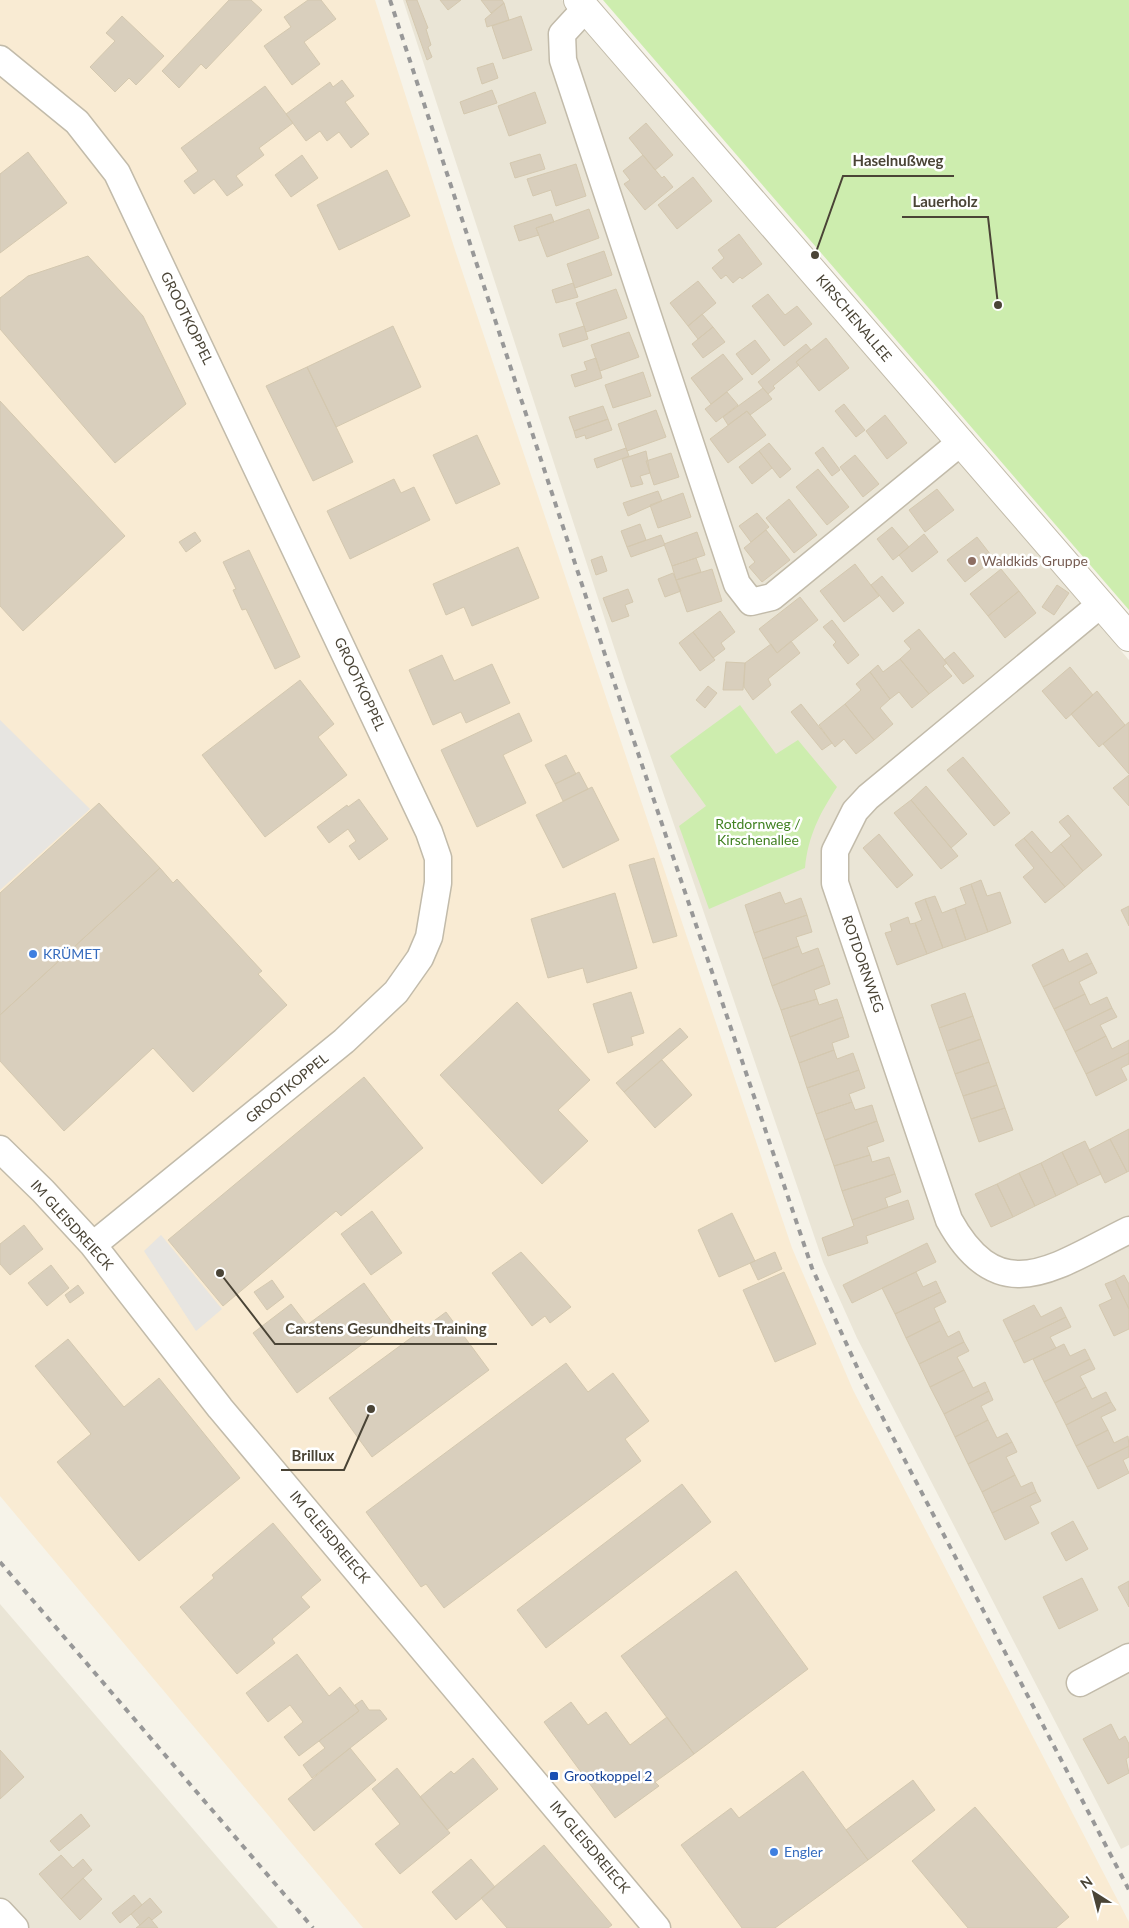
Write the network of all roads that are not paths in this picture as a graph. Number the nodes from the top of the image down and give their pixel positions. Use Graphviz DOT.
graph roads {
  1 [pos="582,4"];
  2 [pos="0,59"];
  3 [pos="961,442"];
  4 [pos="1101,604"];
  5 [pos="1129,637"];
  6 [pos="0,1149"];
  7 [pos="1129,1230"];
  8 [pos="93,1245"];
  9 [pos="1129,1657"];
  10 [pos="1080,1683"];
  11 [pos="657,1928"];
  1 -- 3 [label="street, KIRSCHENALLEE"];
  1 -- 3 [label="street"];
  2 -- 8 [label="street, GROOTKOPPEL"];
  3 -- 4 [label="street, KIRSCHENALLEE"];
  4 -- 5 [label="street, KIRSCHENALLEE"];
  4 -- 7 [label="street, ROTDORNWEG"];
  6 -- 8 [label="street, IM GLEISDREIECK"];
  8 -- 11 [label="street, IM GLEISDREIECK"];
  9 -- 10 [label="street"];
}
